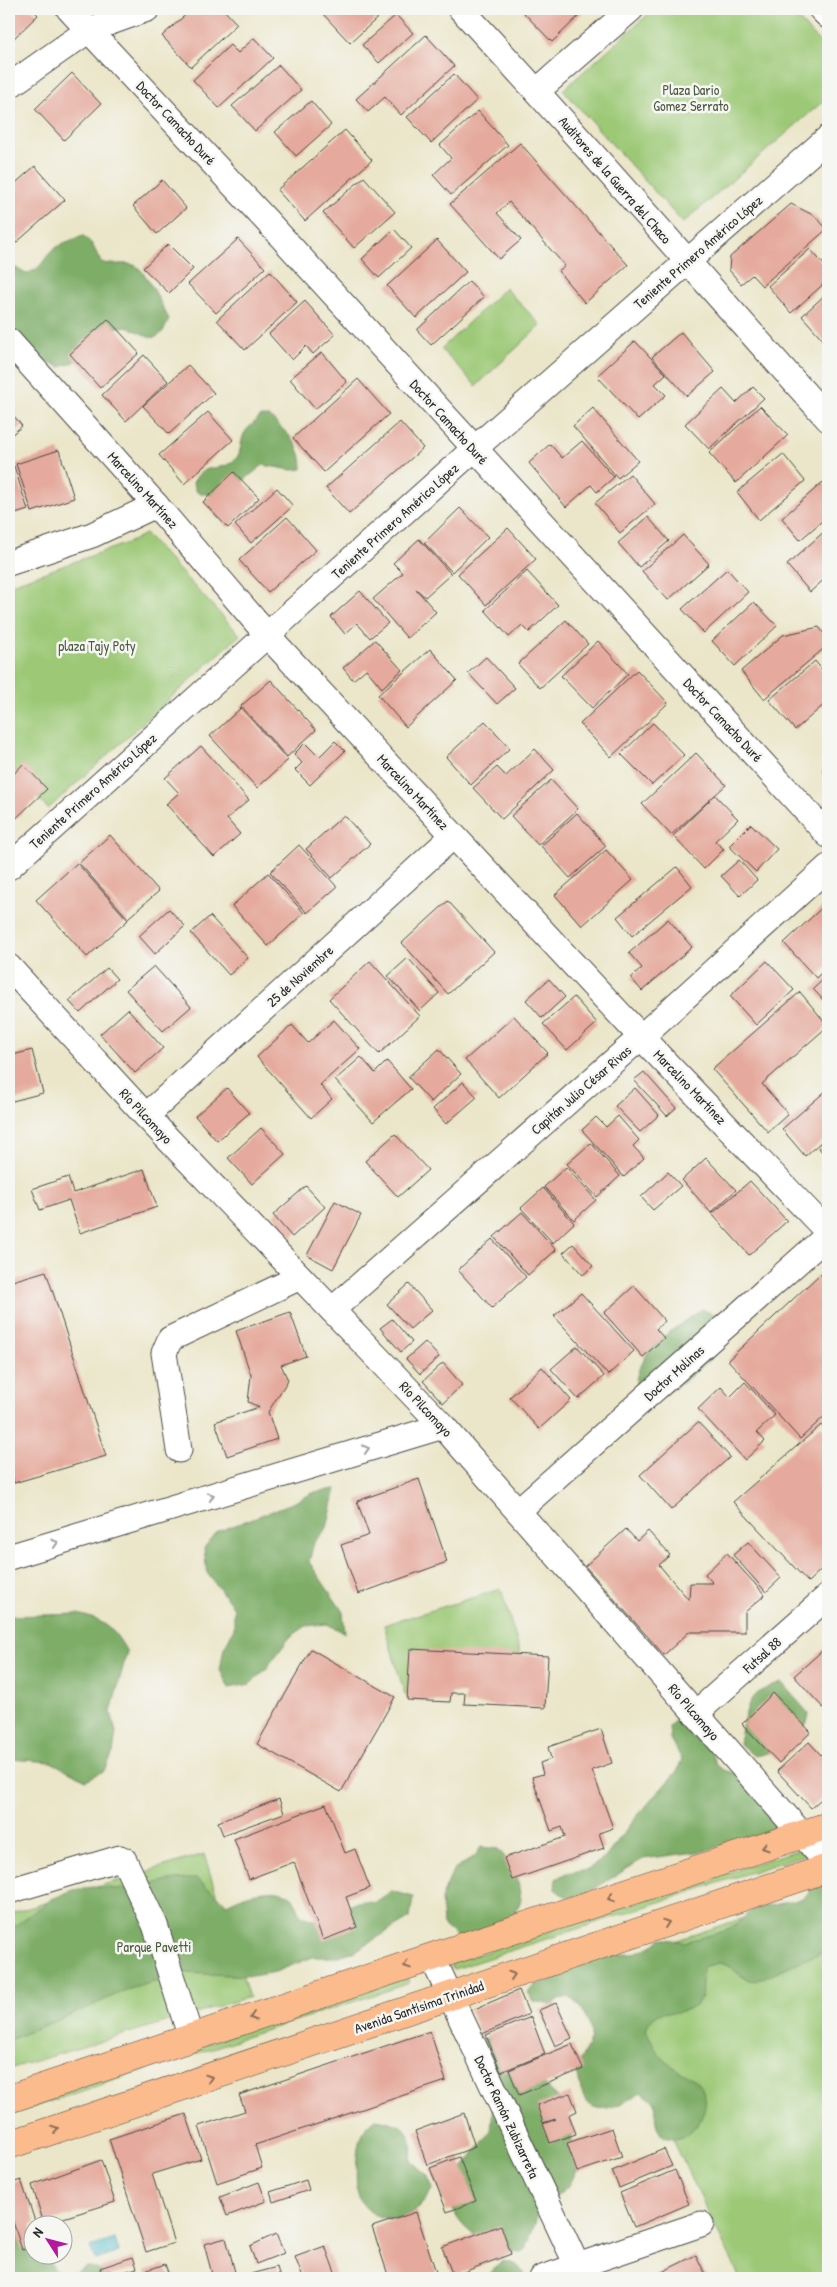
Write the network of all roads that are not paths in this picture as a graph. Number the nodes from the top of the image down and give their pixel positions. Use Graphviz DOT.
graph roads {
  1 [pos="69,9"];
  2 [pos="146,9"];
  3 [pos="461,9"];
  4 [pos="631,9"];
  5 [pos="821,9"];
  6 [pos="828,16"];
  7 [pos="89,30"];
  8 [pos="9,86"];
  9 [pos="537,91"];
  10 [pos="828,138"];
  11 [pos="686,262"];
  12 [pos="9,341"];
  13 [pos="828,419"];
  14 [pos="474,449"];
  15 [pos="156,505"];
  16 [pos="9,563"];
  17 [pos="268,636"];
  18 [pos="828,835"];
  19 [pos="454,836"];
  20 [pos="9,867"];
  21 [pos="828,867"];
  22 [pos="9,967"];
  23 [pos="641,1037"];
  24 [pos="146,1116"];
  25 [pos="828,1234"];
  26 [pos="300,1277"];
  27 [pos="332,1310"];
  28 [pos="443,1426"];
  29 [pos="179,1450"];
  30 [pos="519,1510"];
  31 [pos="9,1557"];
  32 [pos="828,1596"];
  33 [pos="695,1714"];
  34 [pos="828,1826"];
  35 [pos="802,1835"];
  36 [pos="828,1866"];
  37 [pos="9,1891"];
  38 [pos="432,1957"];
  39 [pos="451,1996"];
  40 [pos="191,2038"];
  41 [pos="9,2099"];
  42 [pos="9,2145"];
  43 [pos="701,2224"];
  44 [pos="580,2273"];
  45 [pos="542,2278"];
  1 -- 7 [label="street, Doctor Camacho Duré"];
  2 -- 7 [label="street"];
  3 -- 9 [label="street, Auditores de la Guerra del Chaco"];
  4 -- 9 [label="street"];
  5 -- 6 [label="street"];
  7 -- 8 [label="street"];
  7 -- 14 [label="street, Doctor Camacho Duré"];
  9 -- 11 [label="street, Auditores de la Guerra del Chaco"];
  10 -- 11 [label="street, Teniente Primero Américo López"];
  11 -- 13 [label="street, Auditores de la Guerra del Chaco"];
  11 -- 14 [label="street, Teniente Primero Américo López"];
  12 -- 15 [label="street, Marcelino Martínez"];
  14 -- 17 [label="street, Teniente Primero Américo López"];
  14 -- 18 [label="street, Doctor Camacho Duré"];
  15 -- 16 [label="street"];
  15 -- 17 [label="street, Marcelino Martínez"];
  17 -- 19 [label="street, Marcelino Martínez"];
  17 -- 20 [label="street, Teniente Primero Américo López"];
  19 -- 23 [label="street, Marcelino Martínez"];
  19 -- 24 [label="street, 25 de Noviembre"];
  21 -- 23 [label="street, Capitán Julio César Rivas"];
  22 -- 24 [label="street, Río Pilcomayo"];
  23 -- 25 [label="street, Marcelino Martínez"];
  23 -- 27 [label="street, Capitán Julio César Rivas"];
  24 -- 26 [label="street, Río Pilcomayo"];
  25 -- 30 [label="street, Doctor Molinas"];
  26 -- 27 [label="street, Río Pilcomayo"];
  26 -- 29 [label="street"];
  27 -- 28 [label="street, Río Pilcomayo"];
  28 -- 30 [label="street, Río Pilcomayo"];
  31 -- 28 [label="street, one-way"];
  30 -- 33 [label="street, Río Pilcomayo"];
  32 -- 33 [label="street, Futsal 88"];
  33 -- 35 [label="street, Río Pilcomayo"];
  34 -- 35 [label="main road"];
  35 -- 36 [label="street, Río Pilcomayo"];
  35 -- 38 [label="main road, one-way"];
  39 -- 36 [label="main road, Avenida Santísima Trinidad, one-way"];
  37 -- 40 [label="street"];
  38 -- 39 [label="street, Doctor Ramón Zubizarreta"];
  38 -- 40 [label="main road, one-way"];
  42 -- 39 [label="main road, Avenida Santísima Trinidad, one-way"];
  39 -- 44 [label="street, Doctor Ramón Zubizarreta"];
  40 -- 41 [label="main road"];
  43 -- 44 [label="street"];
  44 -- 45 [label="street"];
}
